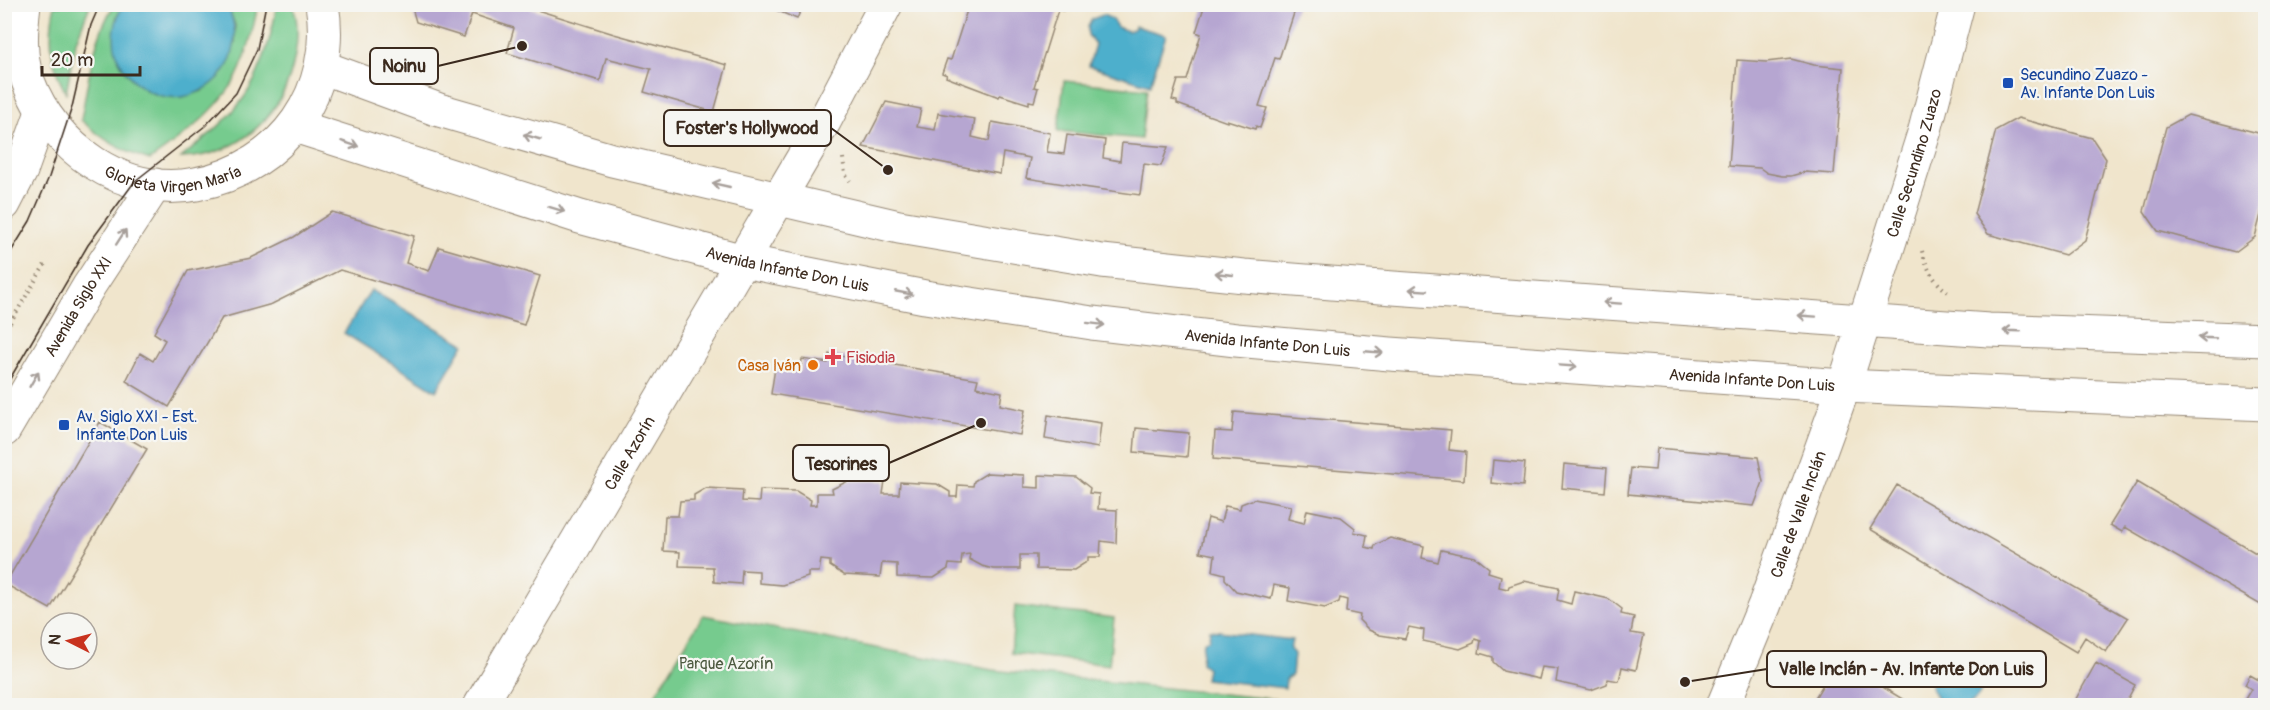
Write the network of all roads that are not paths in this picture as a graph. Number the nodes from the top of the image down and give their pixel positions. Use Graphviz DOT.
graph roads {
  1 [pos="322,4"];
  2 [pos="886,4"];
  3 [pos="1958,4"];
  4 [pos="22,5"];
  5 [pos="322,67"];
  6 [pos="42,112"];
  7 [pos="295,126"];
  8 [pos="155,185"];
  9 [pos="778,198"];
  10 [pos="4,204"];
  11 [pos="743,261"];
  12 [pos="1865,320"];
  13 [pos="2265,340"];
  14 [pos="1844,386"];
  15 [pos="2265,404"];
  16 [pos="4,430"];
  17 [pos="480,705"];
  18 [pos="1723,705"];
  1 -- 5 [label="street, Glorieta Virgen María"];
  2 -- 9 [label="street, Calle Azorín"];
  3 -- 12 [label="street, Calle Secundino Zuazo"];
  4 -- 6 [label="street, Glorieta Virgen María"];
  5 -- 7 [label="street, Glorieta Virgen María"];
  9 -- 5 [label="street, one-way"];
  6 -- 8 [label="street, Glorieta Virgen María"];
  6 -- 10 [label="street"];
  7 -- 8 [label="street, Glorieta Virgen María"];
  7 -- 11 [label="street, Avenida Infante Don Luis, one-way"];
  16 -- 8 [label="street, Avenida Siglo XXI, one-way"];
  9 -- 11 [label="street, Calle Azorín"];
  12 -- 9 [label="street, one-way"];
  11 -- 14 [label="street, Avenida Infante Don Luis, one-way"];
  11 -- 17 [label="street, Calle Azorín"];
  13 -- 12 [label="street, one-way"];
  12 -- 14 [label="street, Calle de Valle Inclán"];
  14 -- 15 [label="street, Avenida Infante Don Luis"];
  14 -- 18 [label="street, Calle de Valle Inclán"];
}
